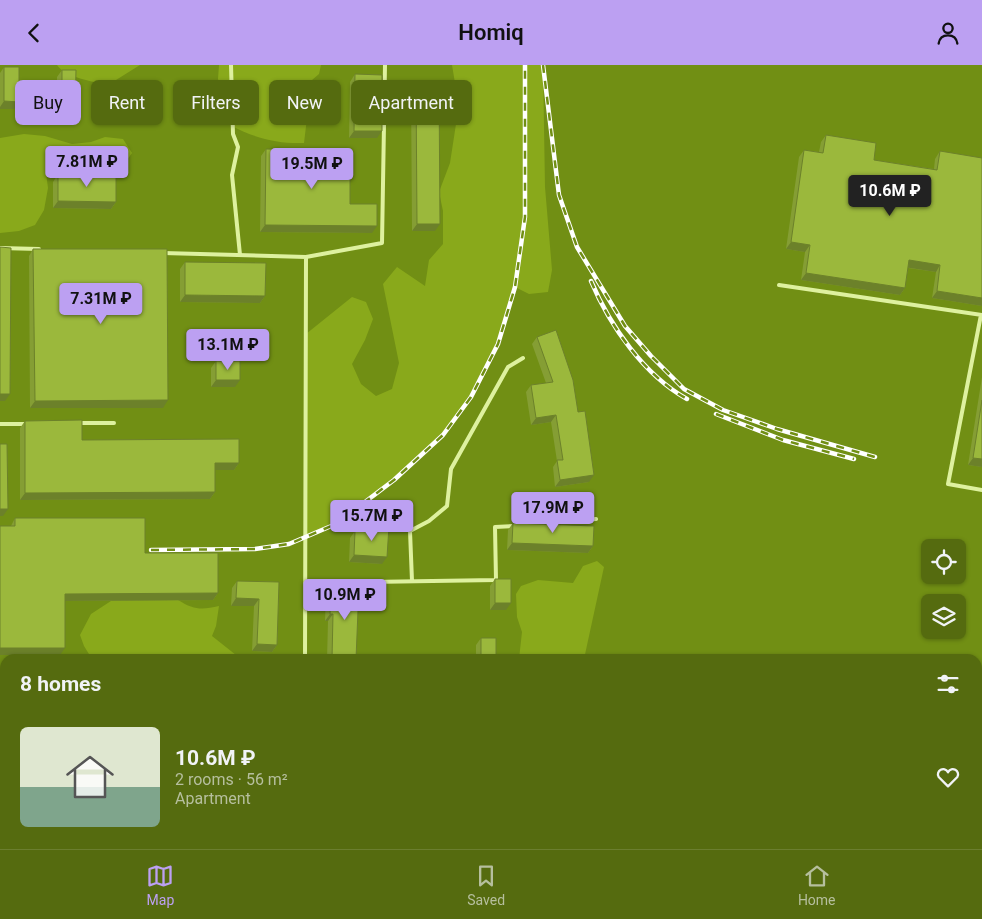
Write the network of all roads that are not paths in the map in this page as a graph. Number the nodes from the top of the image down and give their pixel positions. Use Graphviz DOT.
graph roads {
  1 [pos="231,65"];
  2 [pos="385,65"];
  3 [pos="0,247"];
  4 [pos="40,249"];
  5 [pos="160,253"];
  6 [pos="240,255"];
  7 [pos="306,257"];
  8 [pos="779,285"];
  9 [pos="981,315"];
  10 [pos="523,358"];
  11 [pos="76,423"];
  12 [pos="114,423"];
  13 [pos="0,424"];
  14 [pos="28,424"];
  15 [pos="982,490"];
  16 [pos="596,519"];
  17 [pos="532,524"];
  18 [pos="522,525"];
  19 [pos="412,581"];
  20 [pos="305,583"];
  21 [pos="305,654"];
  1 -- 6 [label="lane"];
  2 -- 7 [label="lane"];
  3 -- 4 [label="lane"];
  5 -- 6 [label="lane"];
  6 -- 7 [label="lane"];
  7 -- 20 [label="lane"];
  8 -- 9 [label="lane"];
  9 -- 15 [label="lane"];
  10 -- 19 [label="lane"];
  11 -- 12 [label="lane"];
  13 -- 14 [label="lane"];
  16 -- 17 [label="lane"];
  18 -- 19 [label="lane"];
  19 -- 20 [label="lane"];
  20 -- 21 [label="lane"];
}
